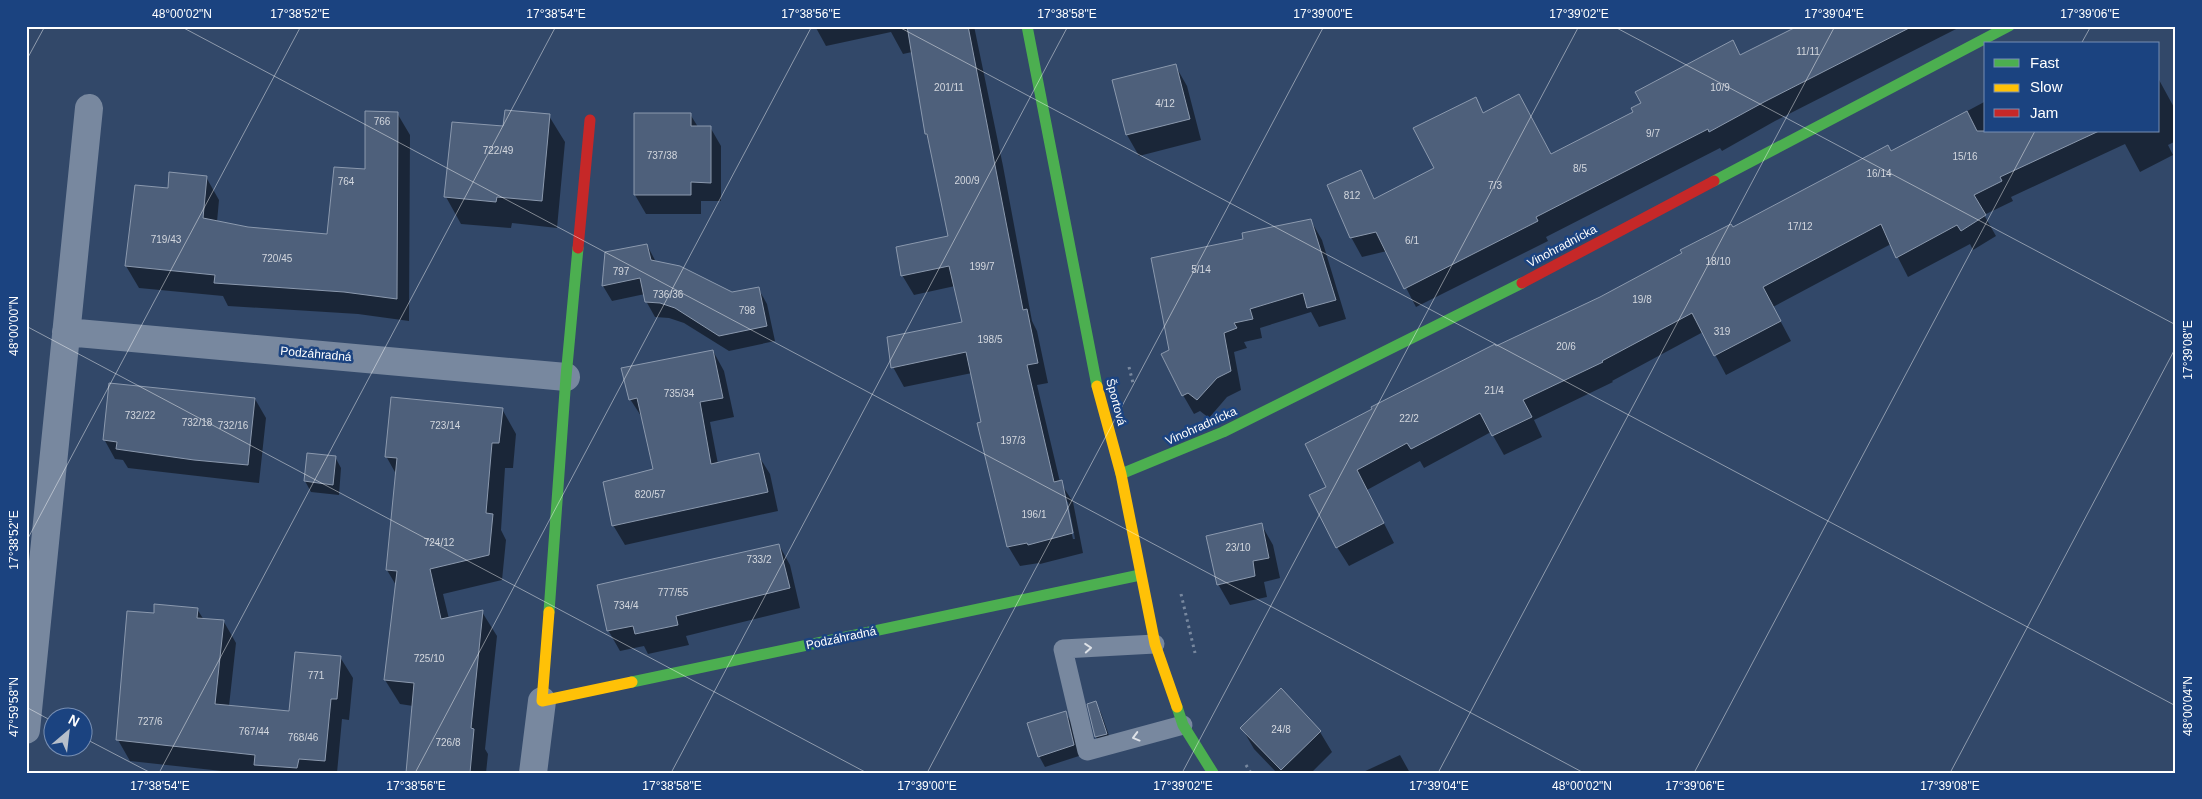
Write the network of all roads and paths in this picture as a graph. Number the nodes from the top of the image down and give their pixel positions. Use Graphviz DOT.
graph roads {
  1 [pos="1026,26"];
  2 [pos="2009,26"];
  3 [pos="89,108"];
  4 [pos="590,120"];
  5 [pos="66,332"];
  6 [pos="566,377"];
  7 [pos="1121,474"];
  8 [pos="1140,575"];
  9 [pos="1179,584"];
  10 [pos="1154,644"];
  11 [pos="1197,659"];
  12 [pos="542,701"];
  13 [pos="1183,725"];
  14 [pos="26,730"];
  15 [pos="1246,764"];
  16 [pos="533,773"];
  17 [pos="1213,773"];
  18 [pos="1251,773"];
  1 -- 7 [label="street, Športová"];
  2 -- 7 [label="street, Vinohradnícka"];
  3 -- 5 [label="street"];
  4 -- 6 [label="street"];
  5 -- 6 [label="street, Podzáhradná"];
  5 -- 14 [label="street"];
  6 -- 12 [label="street"];
  7 -- 8 [label="street, Športová"];
  8 -- 10 [label="street, Športová"];
  8 -- 12 [label="street, Podzáhradná"];
  9 -- 11 [label="path"];
  10 -- 13 [label="street, Športová"];
  13 -- 10 [label="lane, one-way"];
  12 -- 16 [label="street"];
  13 -- 17 [label="street, Športová"];
  15 -- 18 [label="path"];
}
